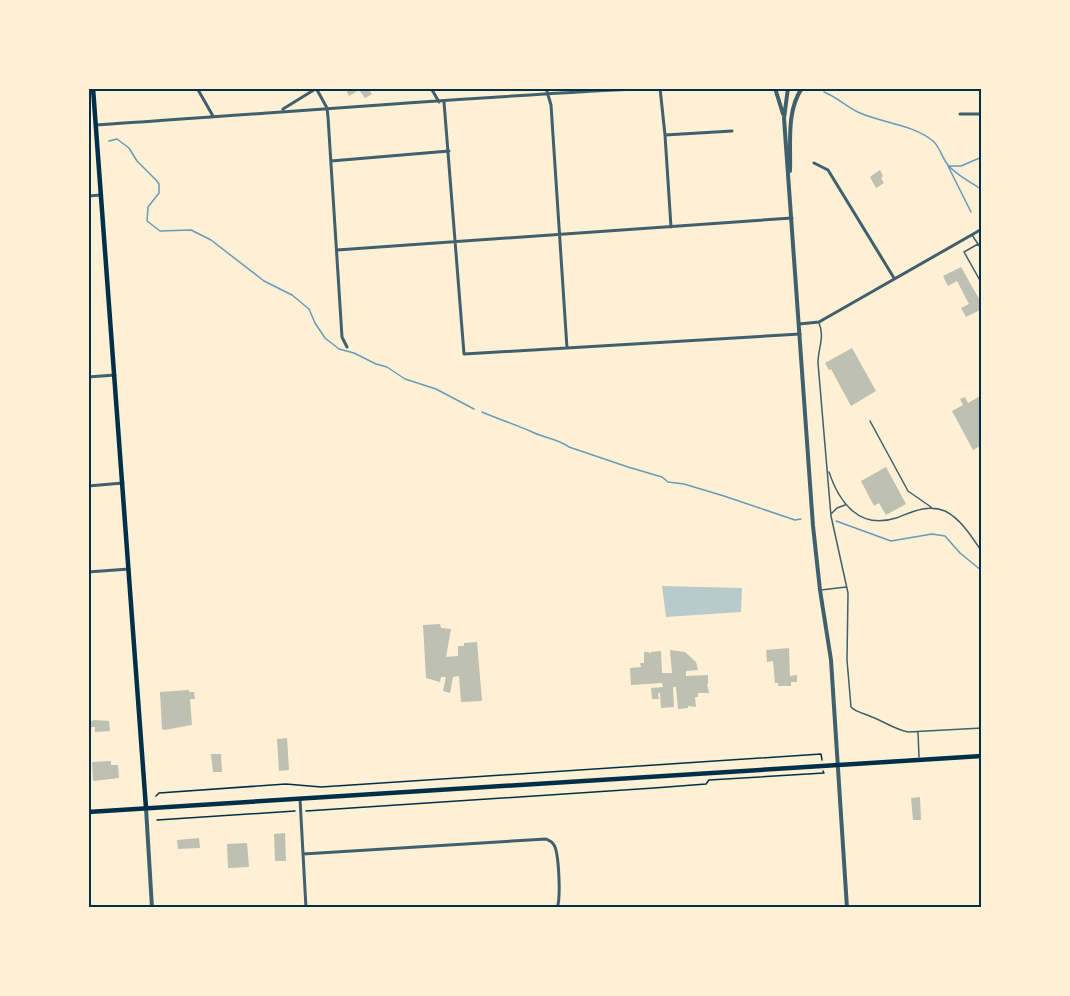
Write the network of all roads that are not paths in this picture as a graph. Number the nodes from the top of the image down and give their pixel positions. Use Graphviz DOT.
graph roads {
  1 [pos="93,88"];
  2 [pos="197,88"];
  3 [pos="431,88"];
  4 [pos="551,88"];
  5 [pos="659,88"];
  6 [pos="775,88"];
  7 [pos="788,88"];
  8 [pos="802,88"];
  9 [pos="316,89"];
  10 [pos="547,90"];
  11 [pos="439,102"];
  12 [pos="444,102"];
  13 [pos="327,108"];
  14 [pos="280,111"];
  15 [pos="960,114"];
  16 [pos="981,114"];
  17 [pos="213,116"];
  18 [pos="784,118"];
  19 [pos="96,125"];
  20 [pos="732,131"];
  21 [pos="665,135"];
  22 [pos="449,151"];
  23 [pos="331,160"];
  24 [pos="814,163"];
  25 [pos="790,190"];
  26 [pos="101,195"];
  27 [pos="88,196"];
  28 [pos="792,218"];
  29 [pos="671,227"];
  30 [pos="981,229"];
  31 [pos="972,235"];
  32 [pos="559,236"];
  33 [pos="455,243"];
  34 [pos="978,244"];
  35 [pos="337,250"];
  36 [pos="981,250"];
  37 [pos="894,278"];
  38 [pos="981,284"];
  39 [pos="819,322"];
  40 [pos="799,324"];
  41 [pos="800,334"];
  42 [pos="346,347"];
  43 [pos="567,348"];
  44 [pos="115,375"];
  45 [pos="88,377"];
  46 [pos="870,421"];
  47 [pos="827,468"];
  48 [pos="123,483"];
  49 [pos="88,486"];
  50 [pos="846,505"];
  51 [pos="931,508"];
  52 [pos="831,514"];
  53 [pos="981,552"];
  54 [pos="129,569"];
  55 [pos="88,572"];
  56 [pos="847,587"];
  57 [pos="820,590"];
  58 [pos="981,728"];
  59 [pos="918,731"];
  60 [pos="981,756"];
  61 [pos="920,760"];
  62 [pos="838,765"];
  63 [pos="300,799"];
  64 [pos="146,808"];
  65 [pos="88,812"];
  66 [pos="303,854"];
  67 [pos="152,908"];
  68 [pos="306,908"];
  69 [pos="557,908"];
  70 [pos="847,908"];
  1 -- 19 [label="main road"];
  2 -- 17 [label="street"];
  3 -- 11 [label="street"];
  4 -- 10 [label="street"];
  5 -- 10 [label="street"];
  5 -- 21 [label="street"];
  6 -- 18 [label="street"];
  7 -- 18 [label="street"];
  8 -- 25 [label="street"];
  9 -- 13 [label="street"];
  9 -- 14 [label="street"];
  10 -- 12 [label="street"];
  10 -- 32 [label="street"];
  11 -- 12 [label="street"];
  11 -- 13 [label="street"];
  12 -- 22 [label="street"];
  13 -- 14 [label="street"];
  13 -- 23 [label="street"];
  14 -- 17 [label="street"];
  15 -- 16 [label="street"];
  17 -- 19 [label="street"];
  18 -- 25 [label="street"];
  19 -- 26 [label="main road"];
  20 -- 21 [label="street"];
  21 -- 29 [label="street"];
  22 -- 23 [label="street"];
  22 -- 33 [label="street"];
  23 -- 35 [label="street"];
  24 -- 37 [label="street"];
  25 -- 28 [label="street"];
  26 -- 27 [label="street"];
  26 -- 44 [label="main road"];
  28 -- 29 [label="street"];
  28 -- 40 [label="street"];
  29 -- 32 [label="street"];
  30 -- 31 [label="street"];
  31 -- 34 [label="lane"];
  31 -- 37 [label="street"];
  32 -- 33 [label="street"];
  32 -- 43 [label="street"];
  33 -- 35 [label="street"];
  33 -- 43 [label="street"];
  34 -- 36 [label="lane"];
  34 -- 38 [label="lane"];
  35 -- 42 [label="street"];
  37 -- 39 [label="street"];
  39 -- 40 [label="street"];
  39 -- 47 [label="lane"];
  40 -- 41 [label="street"];
  41 -- 43 [label="street"];
  41 -- 57 [label="street"];
  44 -- 45 [label="street"];
  44 -- 48 [label="main road"];
  46 -- 51 [label="lane"];
  47 -- 50 [label="lane"];
  47 -- 52 [label="lane"];
  48 -- 49 [label="street"];
  48 -- 54 [label="main road"];
  50 -- 51 [label="lane"];
  50 -- 52 [label="lane"];
  51 -- 53 [label="lane"];
  52 -- 56 [label="lane"];
  54 -- 55 [label="street"];
  54 -- 64 [label="main road"];
  56 -- 57 [label="lane"];
  56 -- 59 [label="lane"];
  57 -- 62 [label="street"];
  58 -- 59 [label="lane"];
  59 -- 61 [label="lane"];
  60 -- 61 [label="main road"];
  61 -- 62 [label="main road"];
  62 -- 63 [label="main road"];
  62 -- 70 [label="street"];
  63 -- 64 [label="main road"];
  63 -- 66 [label="street"];
  64 -- 65 [label="main road"];
  64 -- 67 [label="street"];
  66 -- 68 [label="street"];
  66 -- 69 [label="street"];
}
